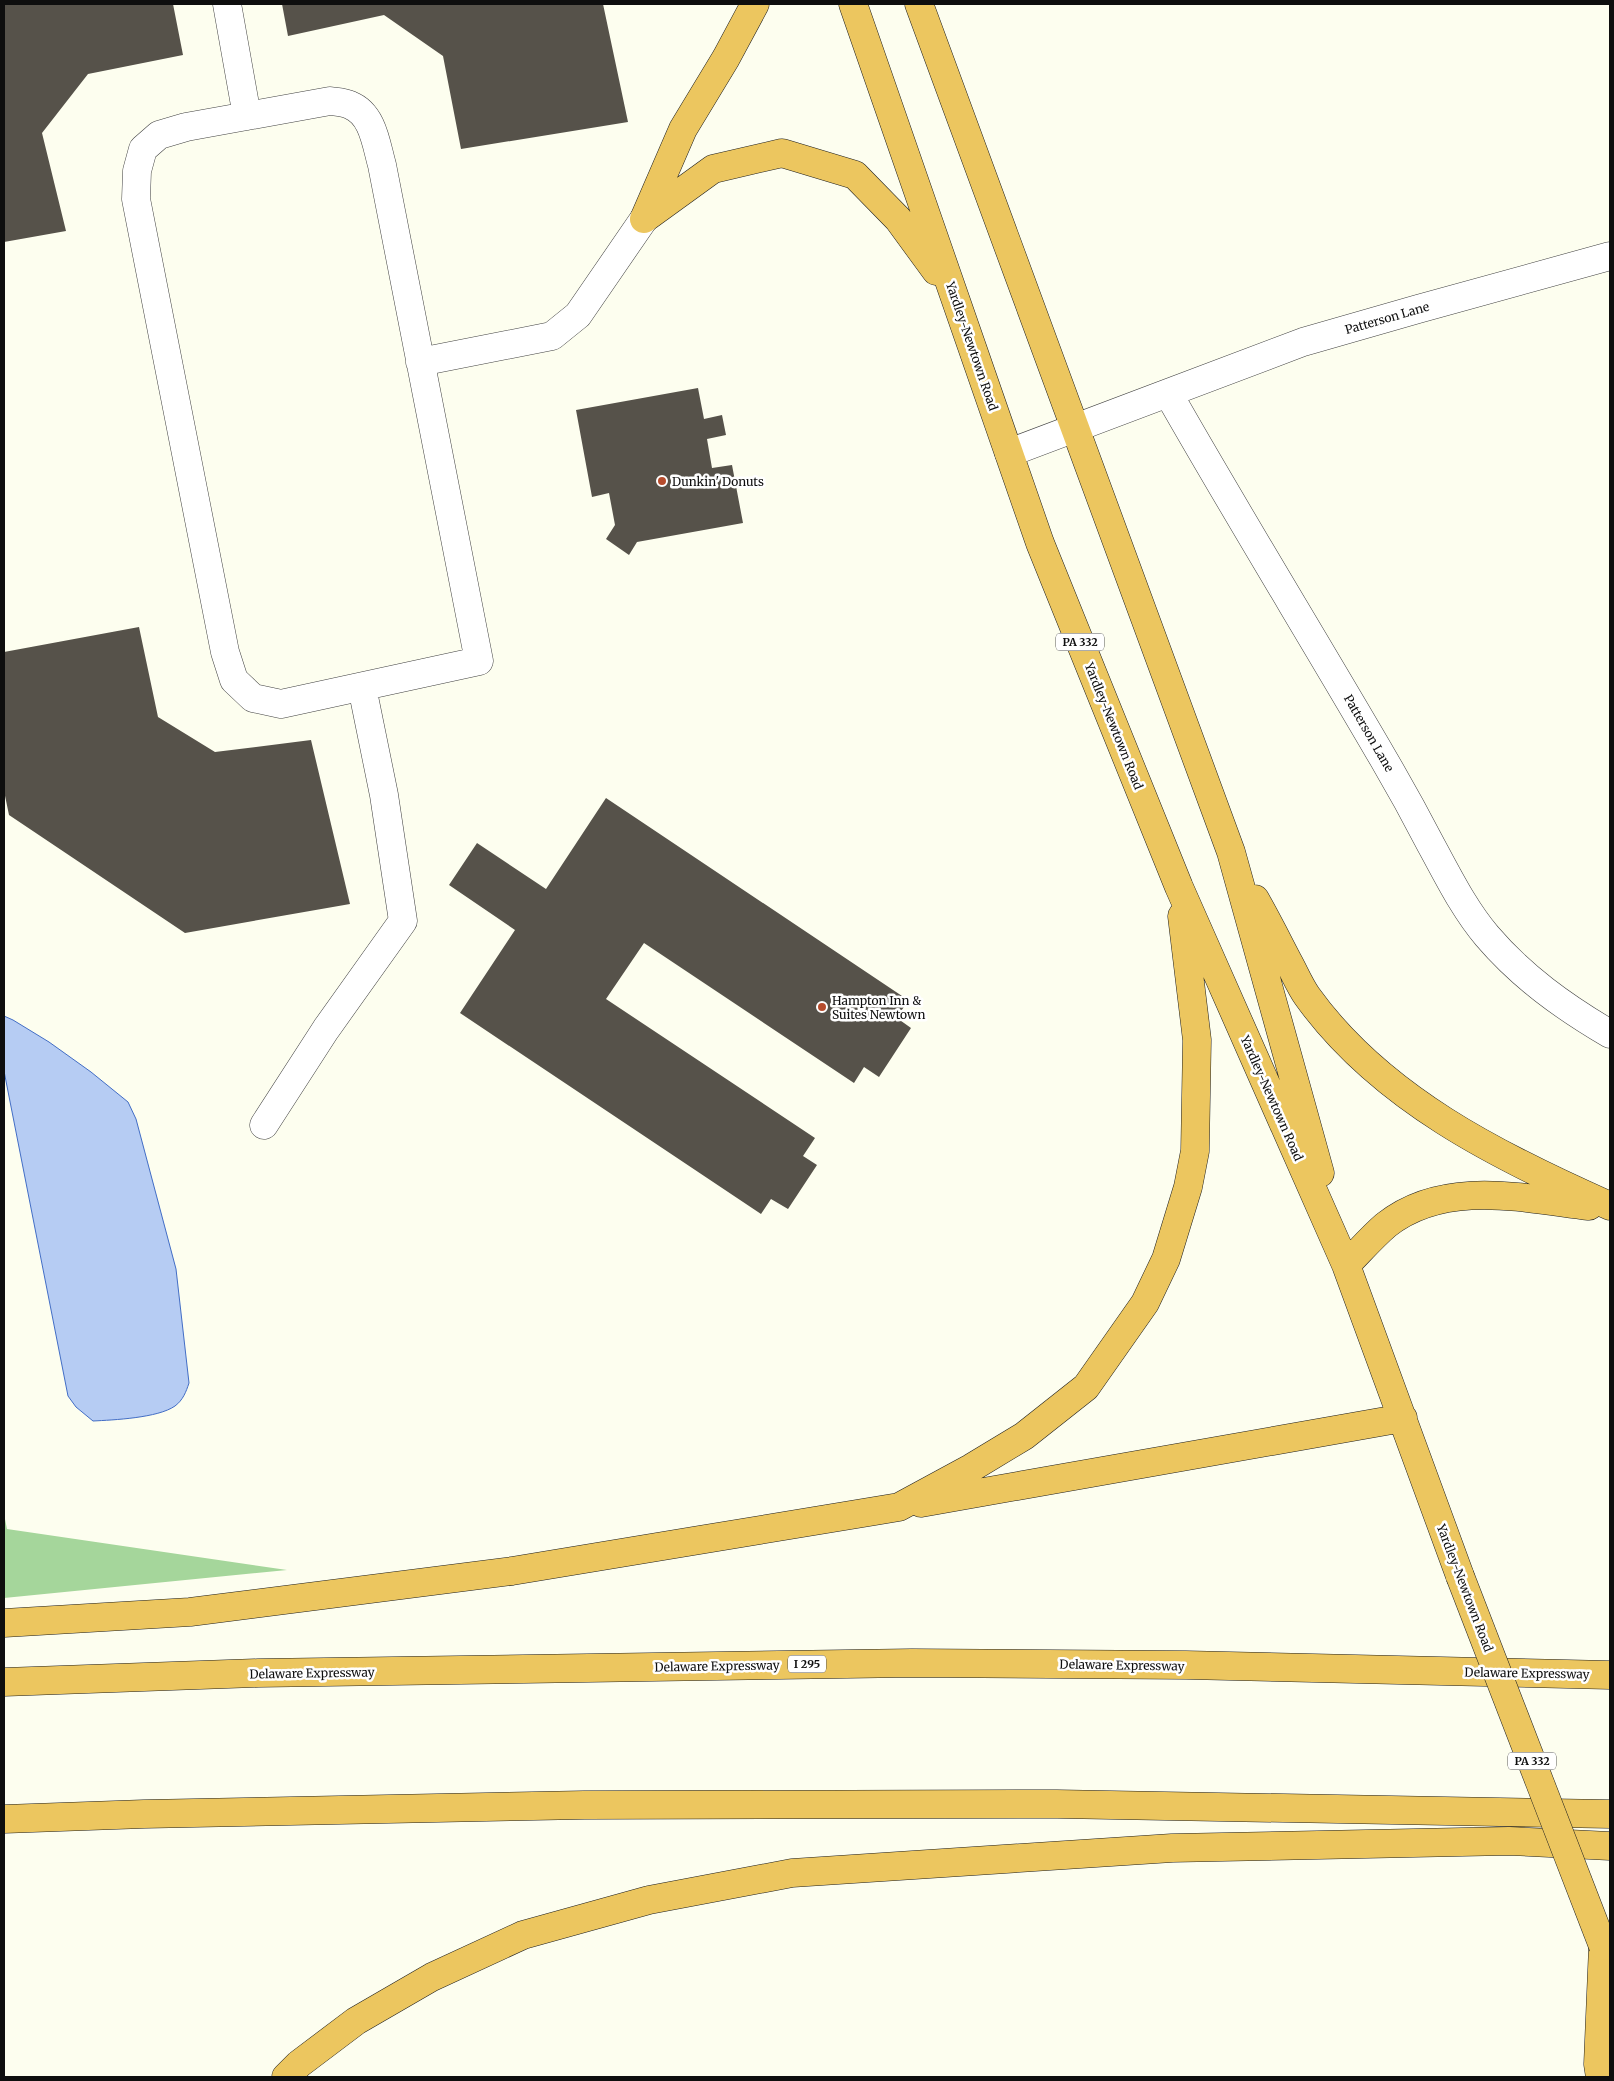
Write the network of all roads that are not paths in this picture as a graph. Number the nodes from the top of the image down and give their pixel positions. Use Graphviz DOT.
graph roads {
  1 [pos="227,4"];
  2 [pos="755,4"];
  3 [pos="853,4"];
  4 [pos="919,4"];
  5 [pos="247,116"];
  6 [pos="644,220"];
  7 [pos="1610,256"];
  8 [pos="954,294"];
  9 [pos="420,362"];
  10 [pos="1168,393"];
  11 [pos="1075,428"];
  12 [pos="1009,453"];
  13 [pos="362,688"];
  14 [pos="1230,852"];
  15 [pos="1179,887"];
  16 [pos="1610,1034"];
  17 [pos="264,1125"];
  18 [pos="1610,1207"];
  19 [pos="1346,1266"];
  20 [pos="1402,1418"];
  21 [pos="899,1507"];
  22 [pos="4,1623"];
  23 [pos="1610,1675"];
  24 [pos="4,1682"];
  25 [pos="1610,1814"];
  26 [pos="4,1819"];
  27 [pos="1610,1846"];
  28 [pos="1607,1956"];
  29 [pos="286,2077"];
  30 [pos="1600,2077"];
  1 -- 5 [label="street"];
  2 -- 6 [label="highway"];
  3 -- 8 [label="highway, Yardley-Newtown Road / PA 332"];
  4 -- 11 [label="highway, Yardley-Newtown Road / PA 332"];
  5 -- 9 [label="street"];
  5 -- 13 [label="street"];
  6 -- 8 [label="highway"];
  6 -- 9 [label="street"];
  7 -- 10 [label="street, Patterson Lane"];
  8 -- 12 [label="highway, Yardley-Newtown Road / PA 332"];
  9 -- 13 [label="street"];
  10 -- 11 [label="street, Patterson Lane"];
  10 -- 16 [label="street, Patterson Lane"];
  11 -- 12 [label="street, Patterson Lane"];
  11 -- 14 [label="highway, Yardley-Newtown Road / PA 332"];
  12 -- 15 [label="highway, Yardley-Newtown Road / PA 332"];
  13 -- 17 [label="street"];
  14 -- 18 [label="highway"];
  14 -- 19 [label="highway, Yardley-Newtown Road / PA 332"];
  15 -- 19 [label="highway, Yardley-Newtown Road / PA 332"];
  15 -- 21 [label="highway"];
  18 -- 19 [label="highway"];
  19 -- 20 [label="highway, Yardley-Newtown Road / PA 332"];
  20 -- 21 [label="highway"];
  20 -- 28 [label="highway, Yardley-Newtown Road / PA 332, bridge"];
  21 -- 22 [label="highway"];
  23 -- 24 [label="highway, Delaware Expressway / I 295"];
  25 -- 26 [label="highway"];
  27 -- 29 [label="highway"];
  28 -- 30 [label="highway"];
}
